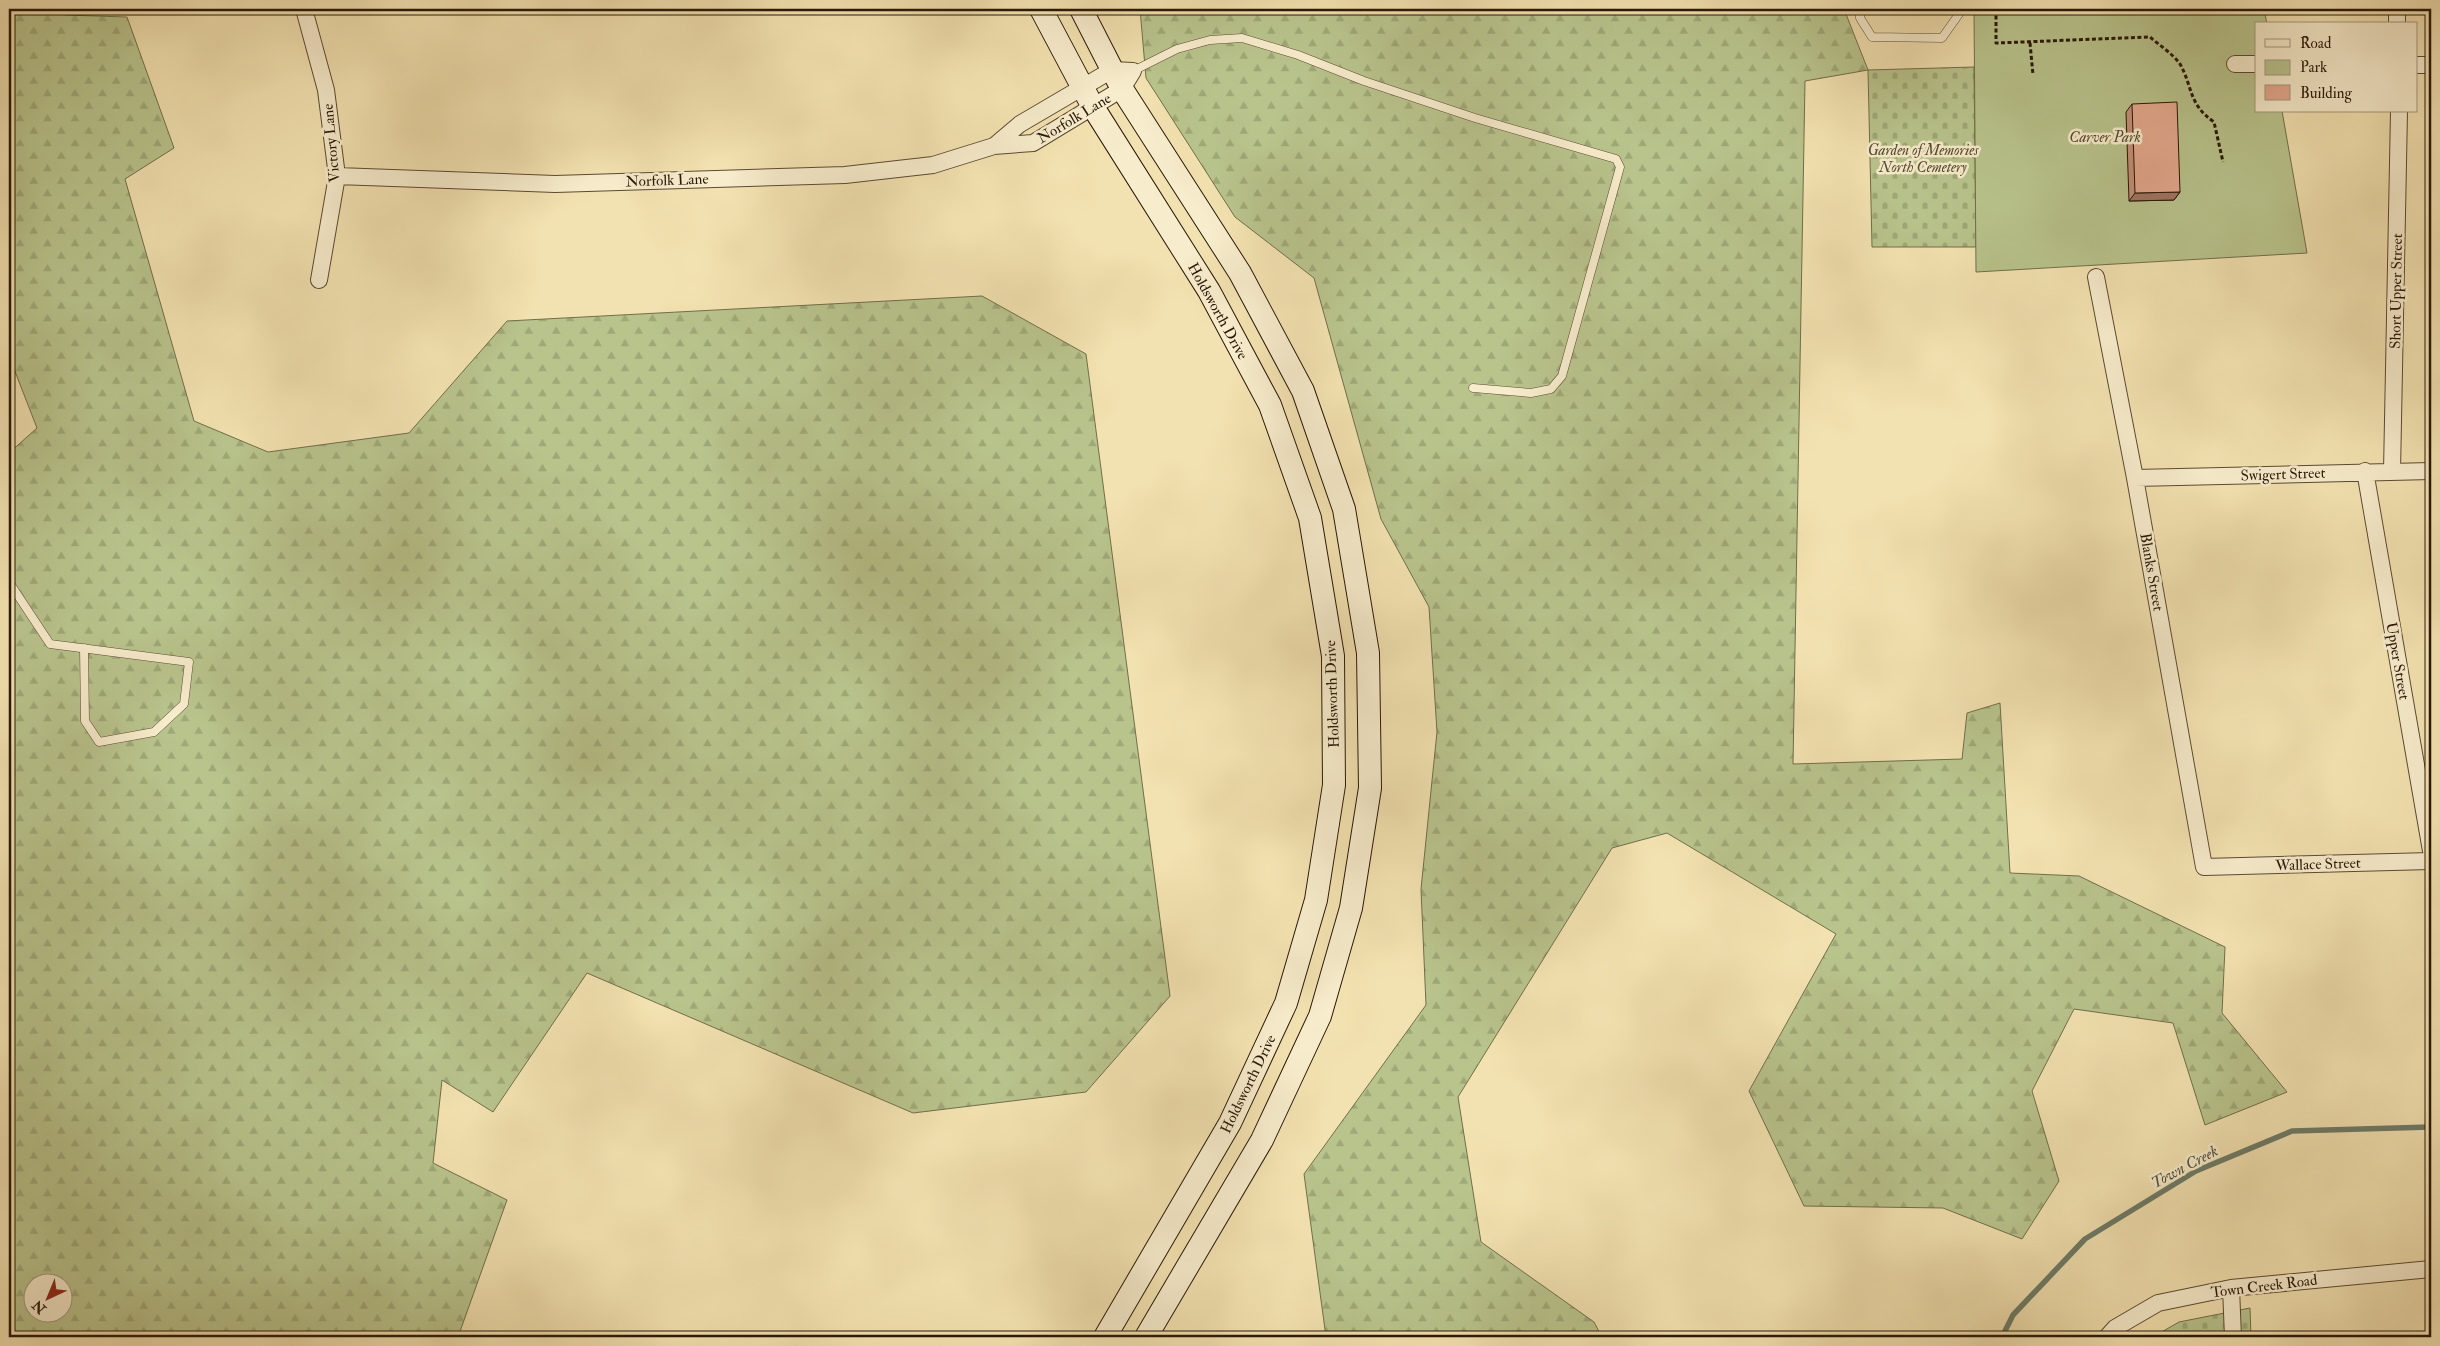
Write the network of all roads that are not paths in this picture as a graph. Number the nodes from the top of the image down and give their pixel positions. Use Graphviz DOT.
graph roads {
  1 [pos="304,9"];
  2 [pos="1041,9"];
  3 [pos="1081,9"];
  4 [pos="1860,9"];
  5 [pos="1959,9"];
  6 [pos="2397,9"];
  7 [pos="2397,22"];
  8 [pos="2235,64"];
  9 [pos="2255,64"];
  10 [pos="2418,65"];
  11 [pos="2431,65"];
  12 [pos="1123,77"];
  13 [pos="1088,97"];
  14 [pos="2399,112"];
  15 [pos="994,146"];
  16 [pos="337,176"];
  17 [pos="2096,278"];
  18 [pos="319,280"];
  19 [pos="1473,388"];
  20 [pos="2365,471"];
  21 [pos="2431,471"];
  22 [pos="2392,472"];
  23 [pos="2135,478"];
  24 [pos="9,582"];
  25 [pos="84,648"];
  26 [pos="2431,851"];
  27 [pos="2431,861"];
  28 [pos="2204,867"];
  29 [pos="2431,1269"];
  30 [pos="2231,1288"];
  31 [pos="1105,1337"];
  32 [pos="1146,1337"];
  33 [pos="2107,1337"];
  34 [pos="2233,1337"];
  1 -- 16 [label="street, Victory Lane"];
  2 -- 13 [label="main road, Holdsworth Drive"];
  3 -- 12 [label="main road"];
  4 -- 5 [label="lane"];
  6 -- 7 [label="street"];
  8 -- 9 [label="street"];
  10 -- 11 [label="street"];
  12 -- 13 [label="street, Norfolk Lane"];
  12 -- 19 [label="lane"];
  12 -- 32 [label="main road"];
  13 -- 15 [label="street, Norfolk Lane"];
  13 -- 15 [label="street, Norfolk Lane"];
  13 -- 31 [label="main road, Holdsworth Drive"];
  14 -- 22 [label="street, Short Upper Street"];
  15 -- 16 [label="street, Norfolk Lane"];
  16 -- 18 [label="street, Victory Lane"];
  17 -- 23 [label="street, Blanks Street"];
  20 -- 22 [label="street, Swigert Street"];
  20 -- 23 [label="street, Swigert Street"];
  20 -- 26 [label="street, Upper Street"];
  21 -- 22 [label="street, Swigert Street"];
  23 -- 28 [label="street, Blanks Street"];
  24 -- 25 [label="lane"];
  25 -- 25 [label="lane"];
  27 -- 28 [label="street, Wallace Street"];
  29 -- 30 [label="street, Town Creek Road"];
  30 -- 33 [label="street, Town Creek Road"];
  30 -- 34 [label="street"];
}
